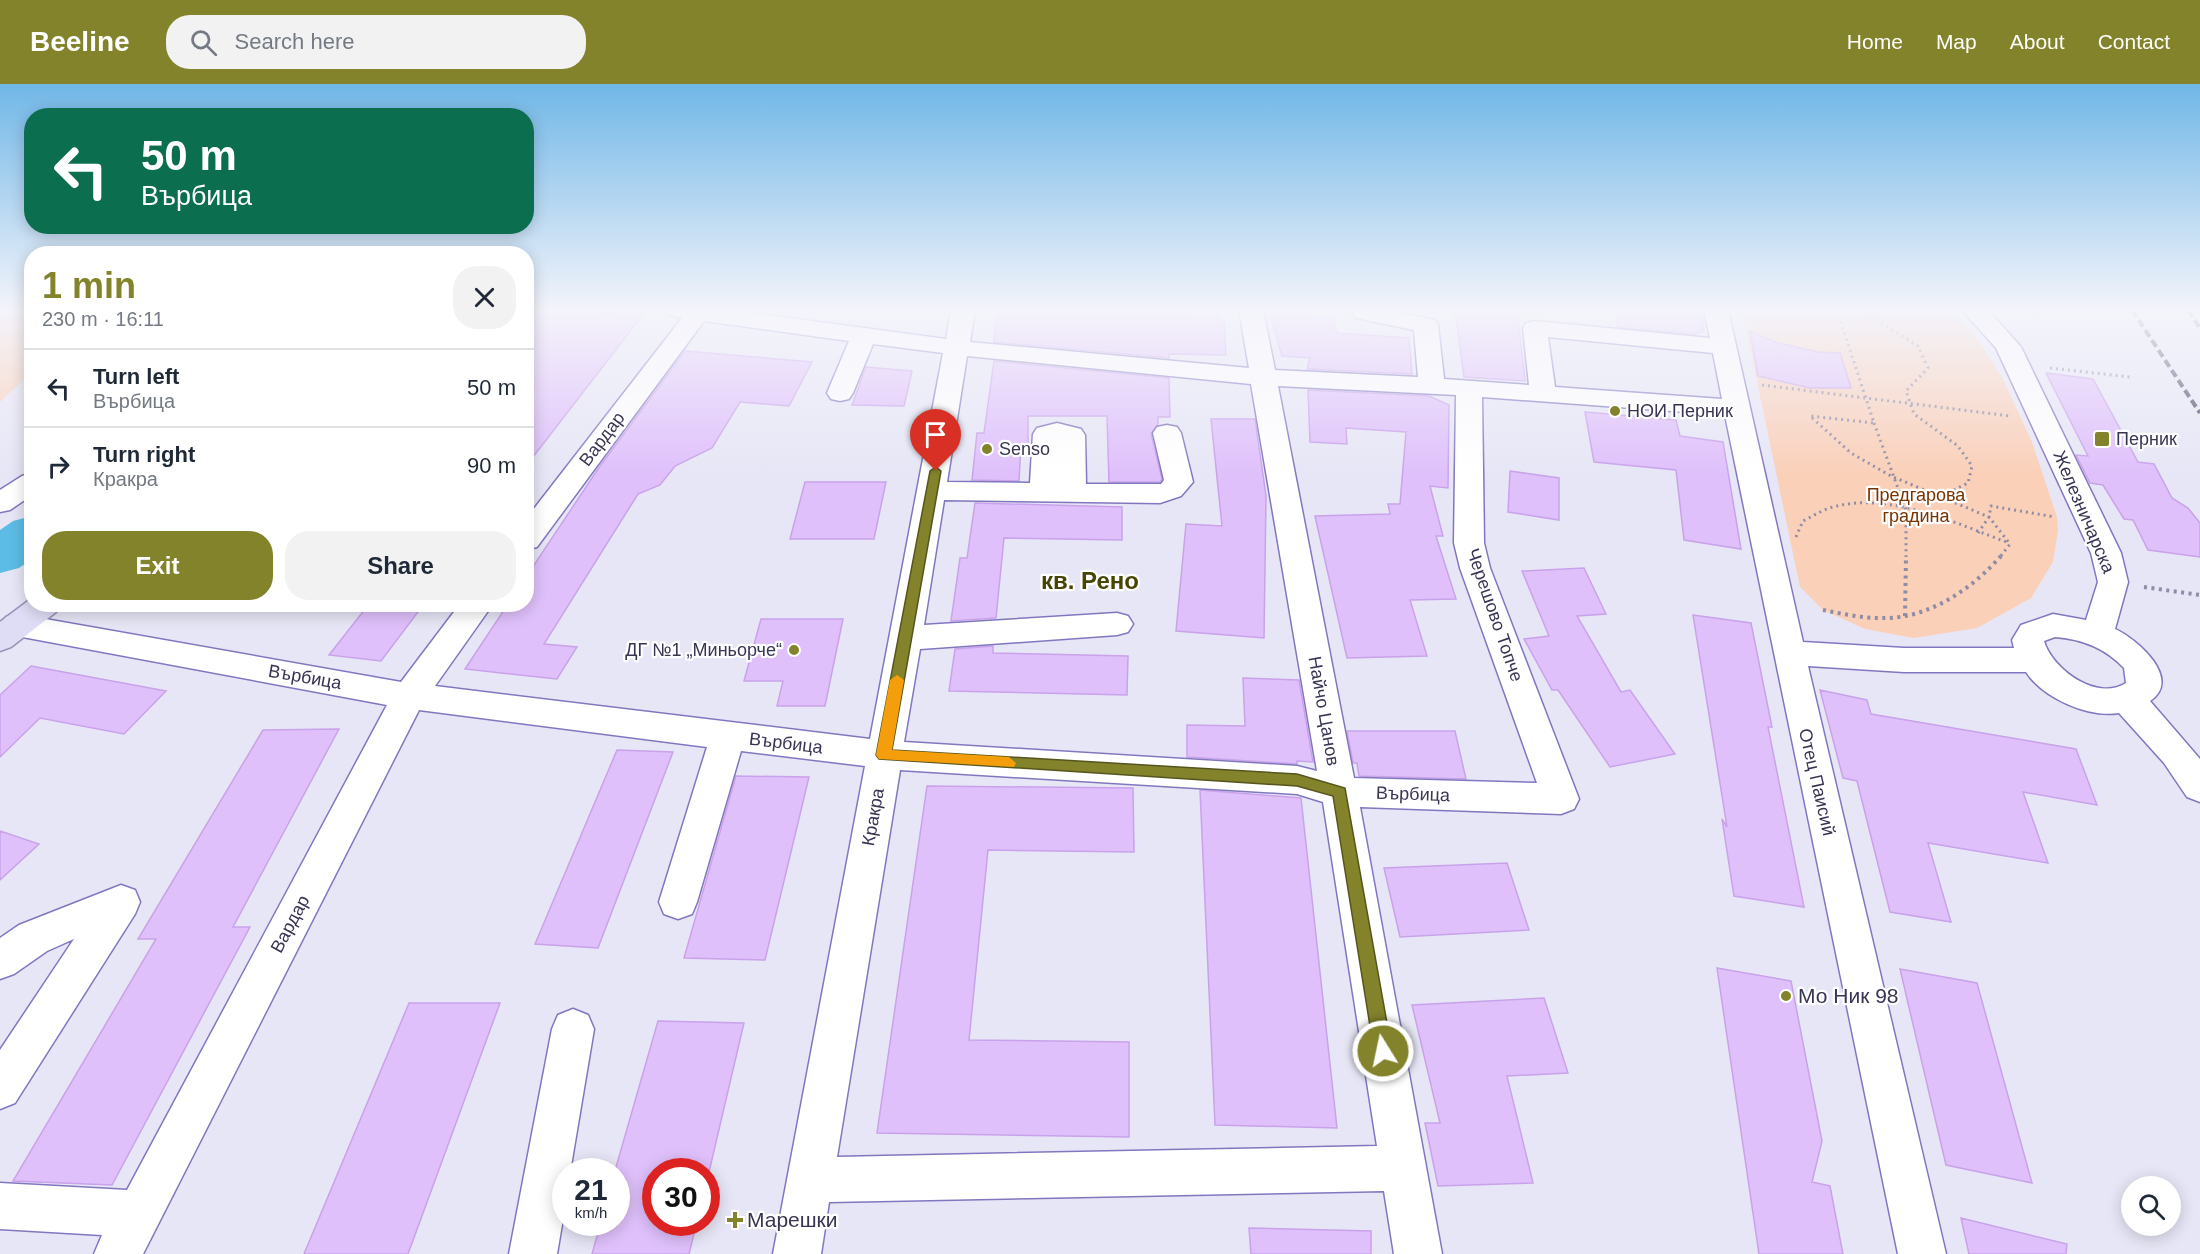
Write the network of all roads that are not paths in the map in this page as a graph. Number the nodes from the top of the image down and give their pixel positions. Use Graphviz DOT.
graph roads {
  1 [pos="653,365"];
  2 [pos="852,365"];
  3 [pos="955,365"];
  4 [pos="1139,365"];
  5 [pos="1261,365"];
  6 [pos="1430,365"];
  7 [pos="1539,365"];
  8 [pos="1728,365"];
  9 [pos="2017,365"];
  10 [pos="1263,376"];
  11 [pos="1432,386"];
  12 [pos="1469,388"];
  13 [pos="840,393"];
  14 [pos="1543,394"];
  15 [pos="1734,395"];
  16 [pos="1167,433"];
  17 [pos="24,487"];
  18 [pos="932,491"];
  19 [pos="1044,492"];
  20 [pos="1072,493"];
  21 [pos="0,503"];
  22 [pos="534,529"];
  23 [pos="34,612"];
  24 [pos="472,612"];
  25 [pos="1117,624"];
  26 [pos="8,632"];
  27 [pos="2098,634"];
  28 [pos="904,638"];
  29 [pos="1789,653"];
  30 [pos="2032,660"];
  31 [pos="409,696"];
  32 [pos="2128,700"];
  33 [pos="728,736"];
  34 [pos="884,755"];
  35 [pos="2200,787"];
  36 [pos="1339,792"];
  37 [pos="1561,799"];
  38 [pos="678,902"];
  39 [pos="0,961"];
  40 [pos="573,1029"];
  41 [pos="0,1088"];
  42 [pos="1403,1168"];
  43 [pos="809,1180"];
  44 [pos="0,1206"];
  45 [pos="138,1214"];
  46 [pos="118,1254"];
  47 [pos="533,1254"];
  48 [pos="797,1254"];
  49 [pos="1418,1254"];
  50 [pos="1922,1254"];
  1 -- 22 [label="street, Вардар"];
  2 -- 13 [label="street"];
  3 -- 18 [label="street, Кракра"];
  4 -- 10 [label="street"];
  5 -- 10 [label="street, Найчо Цанов"];
  6 -- 11 [label="street"];
  7 -- 14 [label="street"];
  8 -- 15 [label="street, Отец Паисий"];
  9 -- 27 [label="street, Железничарска"];
  10 -- 11 [label="street"];
  10 -- 36 [label="street, Найчо Цанов"];
  11 -- 12 [label="street"];
  12 -- 14 [label="street"];
  12 -- 37 [label="street, Черешово Топче"];
  14 -- 15 [label="street"];
  15 -- 29 [label="street, Отец Паисий"];
  16 -- 20 [label="street"];
  17 -- 21 [label="street"];
  18 -- 19 [label="street"];
  18 -- 28 [label="street, Кракра"];
  19 -- 20 [label="street"];
  19 -- 20 [label="street"];
  23 -- 26 [label="main road"];
  24 -- 31 [label="street, Вардар"];
  25 -- 28 [label="street"];
  26 -- 31 [label="street, Върбица"];
  27 -- 30 [label="street"];
  27 -- 32 [label="street"];
  28 -- 34 [label="street, Кракра"];
  29 -- 30 [label="street"];
  29 -- 50 [label="street, Отец Паисий"];
  30 -- 32 [label="street"];
  31 -- 33 [label="street, Върбица"];
  31 -- 45 [label="street, Вардар"];
  32 -- 35 [label="street"];
  33 -- 34 [label="street, Върбица"];
  33 -- 38 [label="street"];
  34 -- 36 [label="street, Върбица"];
  34 -- 43 [label="street, Кракра"];
  36 -- 37 [label="street, Върбица"];
  36 -- 42 [label="street, Найчо Цанов"];
  39 -- 41 [label="street"];
  40 -- 47 [label="street"];
  42 -- 43 [label="street"];
  42 -- 49 [label="street, Найчо Цанов"];
  43 -- 48 [label="street, Кракра"];
  44 -- 45 [label="street"];
  45 -- 46 [label="street, Вардар"];
}
